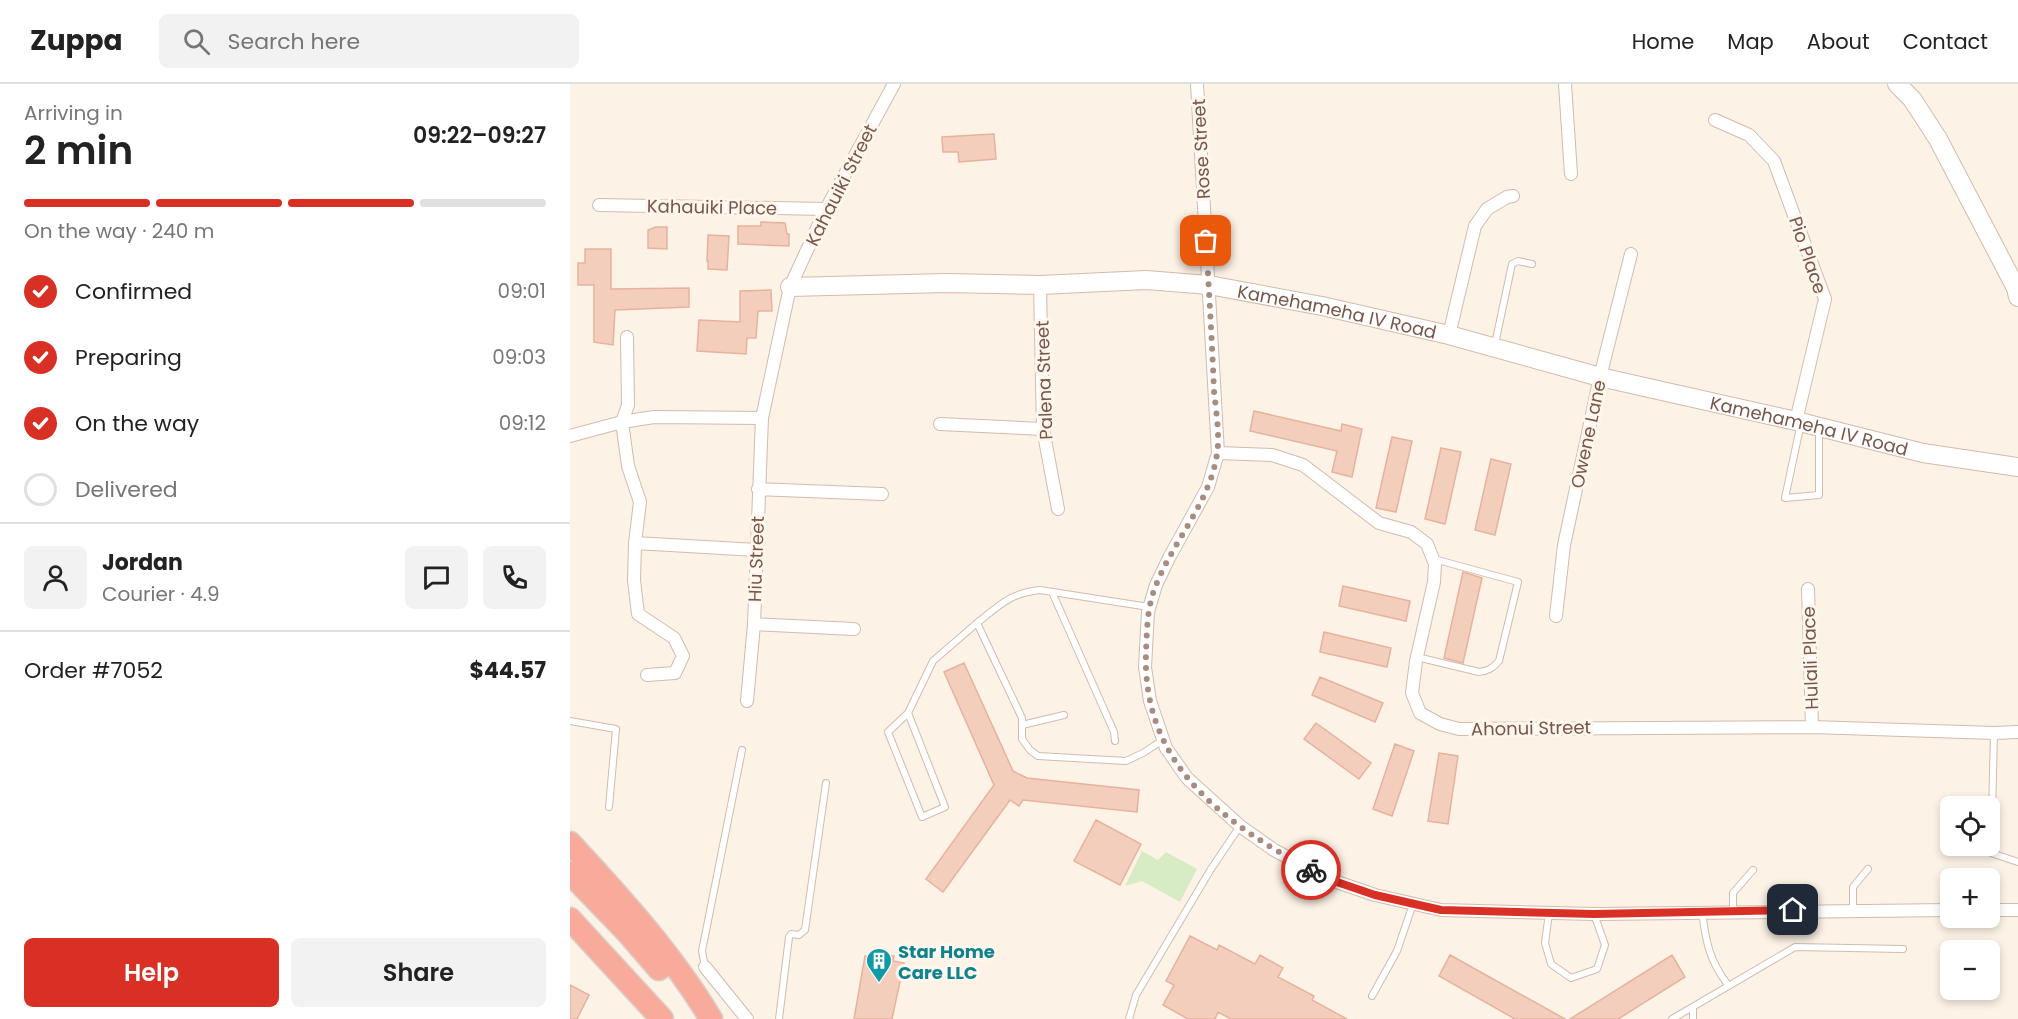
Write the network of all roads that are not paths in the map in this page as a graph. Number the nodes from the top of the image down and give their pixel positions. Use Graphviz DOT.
graph roads {
  1 [pos="894,84"];
  2 [pos="1197,84"];
  3 [pos="1565,84"];
  4 [pos="1898,84"];
  5 [pos="1715,120"];
  6 [pos="1571,174"];
  7 [pos="1513,196"];
  8 [pos="599,205"];
  9 [pos="826,209"];
  10 [pos="1631,254"];
  11 [pos="1532,264"];
  12 [pos="1040,285"];
  13 [pos="1209,285"];
  14 [pos="790,286"];
  15 [pos="2018,297"];
  16 [pos="1449,336"];
  17 [pos="627,337"];
  18 [pos="1494,348"];
  19 [pos="1600,377"];
  20 [pos="762,418"];
  21 [pos="622,422"];
  22 [pos="1798,422"];
  23 [pos="940,424"];
  24 [pos="1820,427"];
  25 [pos="1043,429"];
  26 [pos="570,436"];
  27 [pos="1218,453"];
  28 [pos="2018,467"];
  29 [pos="758,489"];
  30 [pos="882,494"];
  31 [pos="1058,509"];
  32 [pos="635,543"];
  33 [pos="757,550"];
  34 [pos="1433,559"];
  35 [pos="1808,589"];
  36 [pos="1052,592"];
  37 [pos="1149,608"];
  38 [pos="1556,616"];
  39 [pos="977,623"];
  40 [pos="754,624"];
  41 [pos="854,628"];
  42 [pos="1417,657"];
  43 [pos="647,675"];
  44 [pos="747,701"];
  45 [pos="908,713"];
  46 [pos="1064,715"];
  47 [pos="570,721"];
  48 [pos="1023,725"];
  49 [pos="1812,727"];
  50 [pos="2018,732"];
  51 [pos="1994,733"];
  52 [pos="1162,740"];
  53 [pos="1115,741"];
  54 [pos="742,750"];
  55 [pos="826,783"];
  56 [pos="609,807"];
  57 [pos="1240,826"];
  58 [pos="570,843"];
  59 [pos="2018,862"];
  60 [pos="1868,869"];
  61 [pos="1753,870"];
  62 [pos="570,873"];
  63 [pos="1413,904"];
  64 [pos="1853,910"];
  65 [pos="1940,910"];
  66 [pos="2000,910"];
  67 [pos="2018,910"];
  68 [pos="1733,911"];
  69 [pos="1702,912"];
  70 [pos="1549,913"];
  71 [pos="1594,914"];
  72 [pos="570,919"];
  73 [pos="1903,949"];
  74 [pos="705,967"];
  75 [pos="1728,985"];
  76 [pos="1372,996"];
  77 [pos="1693,1007"];
  78 [pos="662,1019"];
  79 [pos="700,1019"];
  80 [pos="711,1019"];
  81 [pos="747,1019"];
  82 [pos="779,1019"];
  83 [pos="1129,1019"];
  84 [pos="1672,1019"];
  85 [pos="1693,1019"];
  1 -- 9 [label="street, Kahauiki Street"];
  2 -- 13 [label="street, Rose Street"];
  3 -- 6 [label="street"];
  4 -- 15 [label="street"];
  5 -- 22 [label="street, Pio Place"];
  7 -- 16 [label="street"];
  8 -- 9 [label="street, Kahauiki Place"];
  9 -- 14 [label="street, Kahauiki Street"];
  10 -- 19 [label="street, Owene Lane"];
  11 -- 18 [label="lane"];
  12 -- 13 [label="street, Kamehameha IV Road"];
  12 -- 14 [label="street, Kamehameha IV Road"];
  12 -- 25 [label="street, Palena Street"];
  13 -- 16 [label="street, Kamehameha IV Road"];
  13 -- 27 [label="street, Rose Street"];
  14 -- 20 [label="street"];
  16 -- 18 [label="street, Kamehameha IV Road"];
  17 -- 21 [label="street"];
  18 -- 19 [label="street, Kamehameha IV Road"];
  19 -- 22 [label="street, Kamehameha IV Road"];
  19 -- 38 [label="street, Owene Lane"];
  20 -- 21 [label="street"];
  20 -- 29 [label="street, Hiu Street"];
  21 -- 26 [label="street"];
  21 -- 32 [label="street"];
  22 -- 24 [label="street, Kamehameha IV Road"];
  22 -- 24 [label="lane"];
  23 -- 25 [label="street"];
  24 -- 28 [label="street, Kamehameha IV Road"];
  25 -- 31 [label="street, Palena Street"];
  27 -- 34 [label="street"];
  27 -- 37 [label="street, Rose Street"];
  29 -- 30 [label="street"];
  29 -- 33 [label="street, Hiu Street"];
  32 -- 33 [label="street"];
  32 -- 43 [label="street"];
  33 -- 40 [label="street, Hiu Street"];
  34 -- 42 [label="street, Ahonui Street"];
  34 -- 42 [label="lane"];
  35 -- 49 [label="street, Hulali Place"];
  36 -- 37 [label="lane"];
  36 -- 39 [label="lane"];
  36 -- 53 [label="lane"];
  37 -- 52 [label="street, Rose Street"];
  39 -- 45 [label="lane"];
  39 -- 48 [label="lane"];
  40 -- 41 [label="street"];
  40 -- 44 [label="street, Hiu Street"];
  42 -- 49 [label="street, Ahonui Street"];
  45 -- 45 [label="lane"];
  46 -- 48 [label="lane"];
  47 -- 56 [label="lane"];
  48 -- 52 [label="lane"];
  49 -- 51 [label="street, Ahonui Street"];
  50 -- 51 [label="street, Ahonui Street"];
  51 -- 59 [label="lane"];
  52 -- 57 [label="street, Rose Street"];
  54 -- 74 [label="lane"];
  55 -- 82 [label="lane"];
  57 -- 63 [label="street, Rose Street"];
  57 -- 83 [label="lane"];
  58 -- 80 [label="highway"];
  60 -- 64 [label="lane"];
  61 -- 68 [label="lane"];
  62 -- 79 [label="highway"];
  63 -- 70 [label="street, Rose Street"];
  63 -- 76 [label="lane"];
  64 -- 65 [label="street"];
  64 -- 68 [label="street"];
  66 -- 67 [label="street"];
  68 -- 69 [label="street"];
  69 -- 71 [label="street"];
  69 -- 75 [label="lane"];
  70 -- 71 [label="street"];
  70 -- 71 [label="lane"];
  72 -- 78 [label="highway"];
  73 -- 75 [label="lane"];
  74 -- 81 [label="street"];
  75 -- 77 [label="lane"];
  77 -- 84 [label="lane"];
  77 -- 85 [label="lane"];
}
